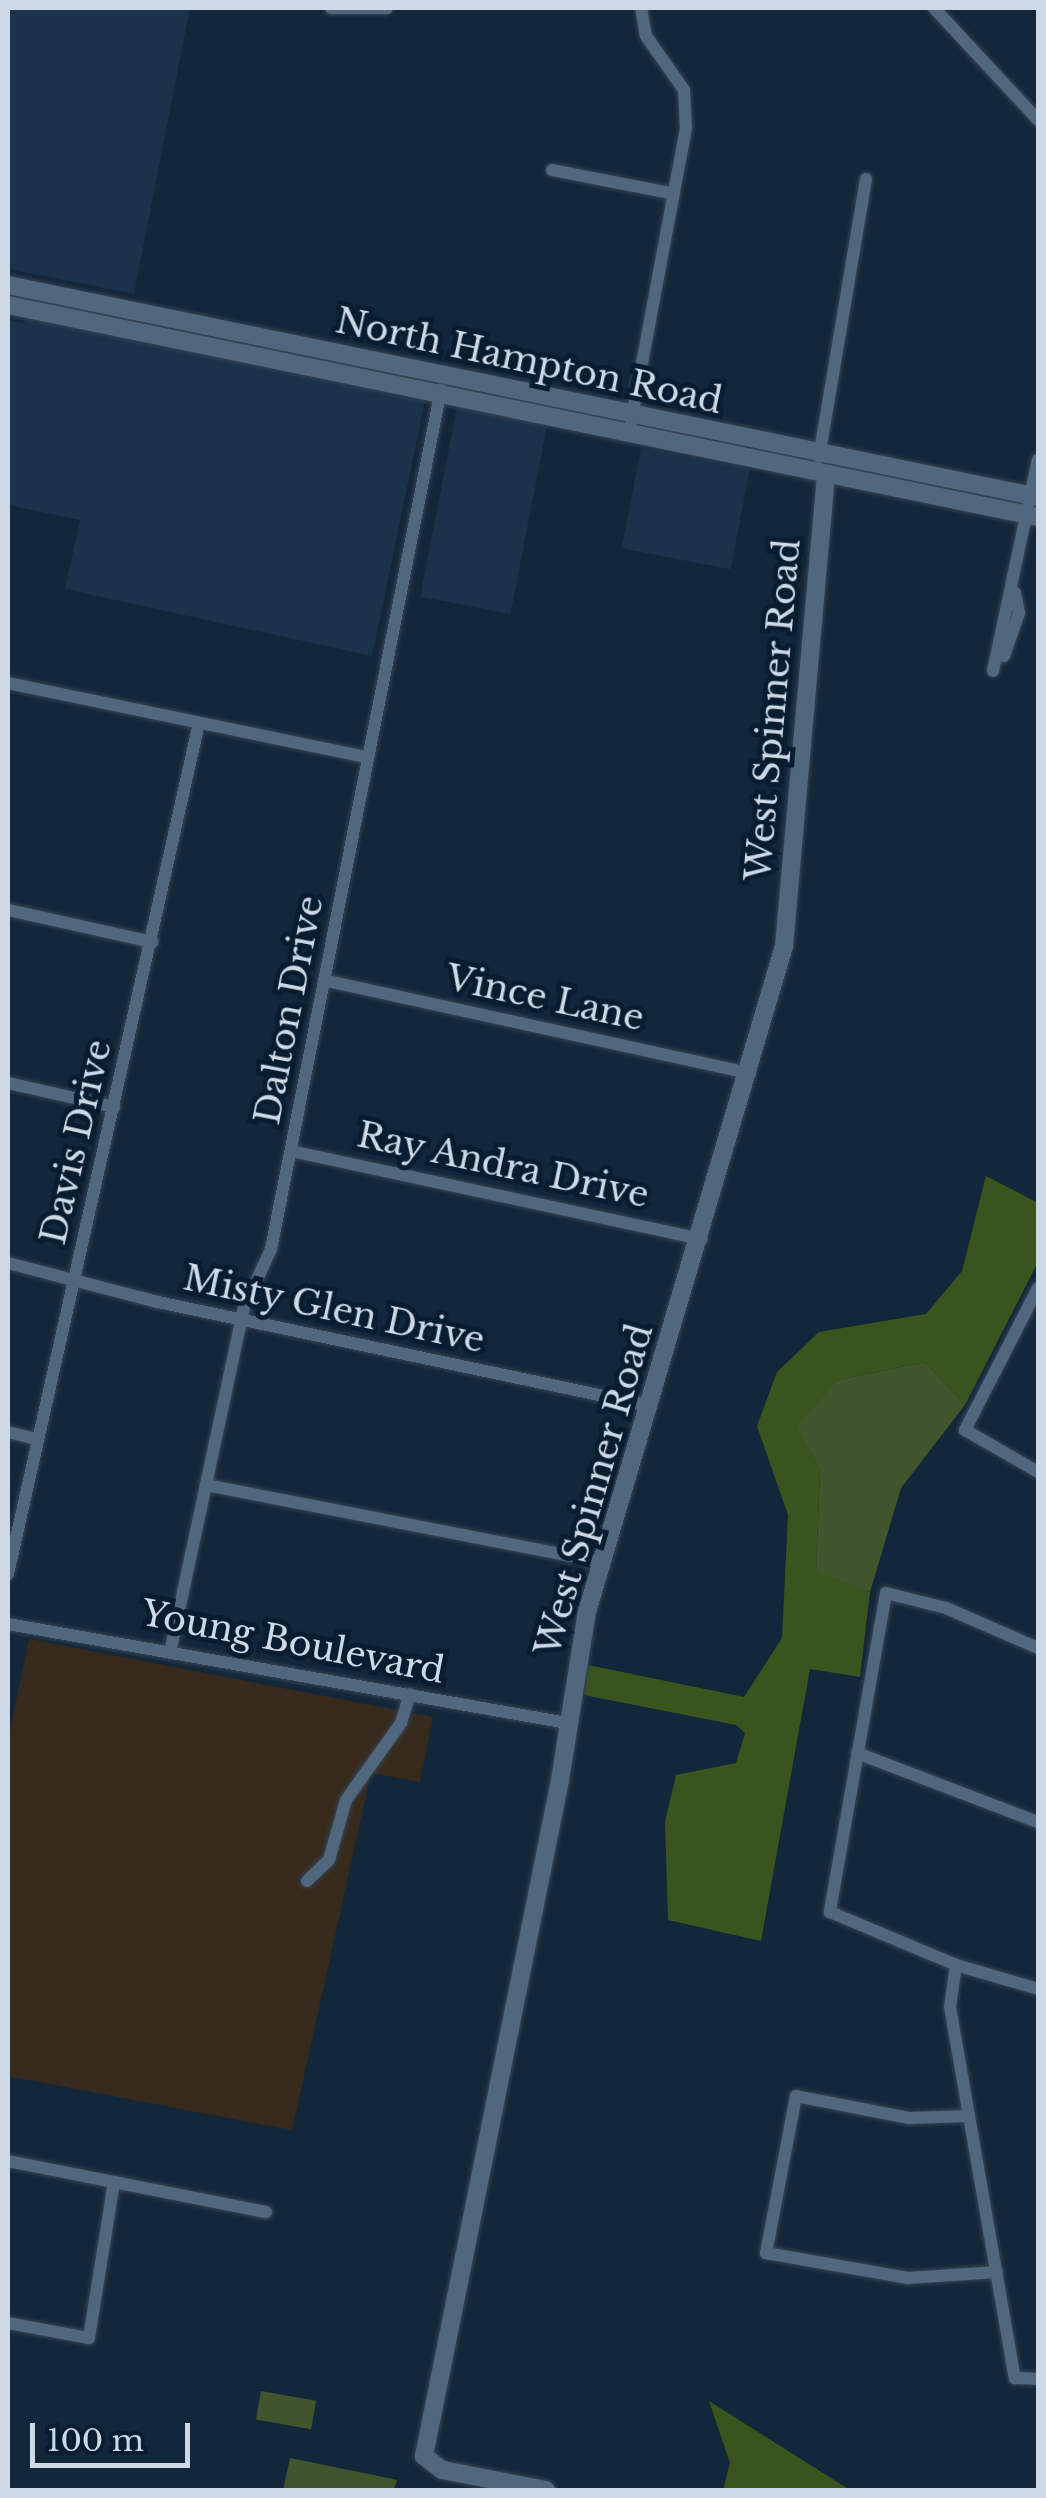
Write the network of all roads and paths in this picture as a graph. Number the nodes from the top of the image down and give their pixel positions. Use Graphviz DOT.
graph roads {
  1 [pos="331,8"];
  2 [pos="387,8"];
  3 [pos="641,8"];
  4 [pos="934,8"];
  5 [pos="1038,120"];
  6 [pos="552,170"];
  7 [pos="866,179"];
  8 [pos="670,193"];
  9 [pos="8,285"];
  10 [pos="8,305"];
  11 [pos="128,310"];
  12 [pos="123,330"];
  13 [pos="442,387"];
  14 [pos="630,425"];
  15 [pos="818,454"];
  16 [pos="1038,460"];
  17 [pos="826,474"];
  18 [pos="1035,496"];
  19 [pos="998,499"];
  20 [pos="1033,516"];
  21 [pos="996,672"];
  22 [pos="8,683"];
  23 [pos="200,723"];
  24 [pos="366,757"];
  25 [pos="8,910"];
  26 [pos="152,942"];
  27 [pos="328,982"];
  28 [pos="750,1074"];
  29 [pos="8,1083"];
  30 [pos="114,1107"];
  31 [pos="291,1151"];
  32 [pos="702,1239"];
  33 [pos="8,1263"];
  34 [pos="75,1281"];
  35 [pos="1038,1292"];
  36 [pos="242,1319"];
  37 [pos="650,1406"];
  38 [pos="8,1432"];
  39 [pos="38,1439"];
  40 [pos="1038,1472"];
  41 [pos="206,1485"];
  42 [pos="602,1562"];
  43 [pos="8,1574"];
  44 [pos="8,1624"];
  45 [pos="171,1648"];
  46 [pos="1038,1648"];
  47 [pos="410,1694"];
  48 [pos="567,1723"];
  49 [pos="856,1753"];
  50 [pos="1038,1822"];
  51 [pos="306,1881"];
  52 [pos="956,1965"];
  53 [pos="1038,1989"];
  54 [pos="968,2116"];
  55 [pos="8,2161"];
  56 [pos="114,2182"];
  57 [pos="266,2212"];
  58 [pos="997,2272"];
  59 [pos="8,2323"];
  60 [pos="1038,2379"];
  61 [pos="546,2490"];
  1 -- 2 [label="street"];
  3 -- 8 [label="street"];
  4 -- 5 [label="street"];
  6 -- 8 [label="street"];
  7 -- 15 [label="street"];
  8 -- 14 [label="street"];
  9 -- 11 [label="street, North Hampton Road"];
  10 -- 12 [label="street, North Hampton Road"];
  11 -- 12 [label="street"];
  11 -- 13 [label="street, North Hampton Road"];
  12 -- 13 [label="street, North Hampton Road"];
  13 -- 14 [label="street, North Hampton Road"];
  13 -- 24 [label="street, Dalton Drive"];
  14 -- 15 [label="street, North Hampton Road"];
  14 -- 17 [label="street, North Hampton Road"];
  15 -- 17 [label="street"];
  15 -- 19 [label="street, North Hampton Road"];
  16 -- 18 [label="street"];
  17 -- 19 [label="street, North Hampton Road"];
  17 -- 28 [label="street, West Spinner Road"];
  18 -- 19 [label="street, North Hampton Road"];
  18 -- 20 [label="street"];
  19 -- 20 [label="street, North Hampton Road"];
  20 -- 21 [label="street"];
  22 -- 23 [label="street"];
  23 -- 24 [label="street"];
  23 -- 26 [label="street, Davis Drive"];
  24 -- 27 [label="street, Dalton Drive"];
  25 -- 26 [label="street"];
  26 -- 30 [label="street, Davis Drive"];
  27 -- 28 [label="street, Vince Lane"];
  27 -- 31 [label="street, Dalton Drive"];
  28 -- 32 [label="street, West Spinner Road"];
  29 -- 30 [label="street"];
  30 -- 34 [label="street, Davis Drive"];
  31 -- 32 [label="street, Ray Andra Drive"];
  31 -- 36 [label="street, Dalton Drive"];
  32 -- 37 [label="street, West Spinner Road"];
  33 -- 34 [label="street, Misty Glen Drive"];
  34 -- 36 [label="street, Misty Glen Drive"];
  34 -- 39 [label="street, Davis Drive"];
  35 -- 40 [label="street"];
  36 -- 37 [label="street, Misty Glen Drive"];
  36 -- 41 [label="street, Dalton Drive"];
  37 -- 42 [label="street, West Spinner Road"];
  38 -- 39 [label="street"];
  39 -- 43 [label="street, Davis Drive"];
  41 -- 42 [label="street"];
  41 -- 45 [label="street, Dalton Drive"];
  42 -- 48 [label="street, West Spinner Road"];
  44 -- 45 [label="street, Young Boulevard"];
  45 -- 47 [label="street, Young Boulevard"];
  46 -- 49 [label="street"];
  47 -- 48 [label="street, Young Boulevard"];
  47 -- 51 [label="street"];
  48 -- 61 [label="street, West Spinner Road"];
  49 -- 50 [label="street"];
  49 -- 52 [label="street"];
  52 -- 53 [label="street"];
  52 -- 54 [label="street"];
  54 -- 58 [label="street"];
  54 -- 58 [label="street"];
  55 -- 56 [label="street"];
  56 -- 57 [label="street"];
  56 -- 59 [label="street"];
  58 -- 60 [label="street"];
}
